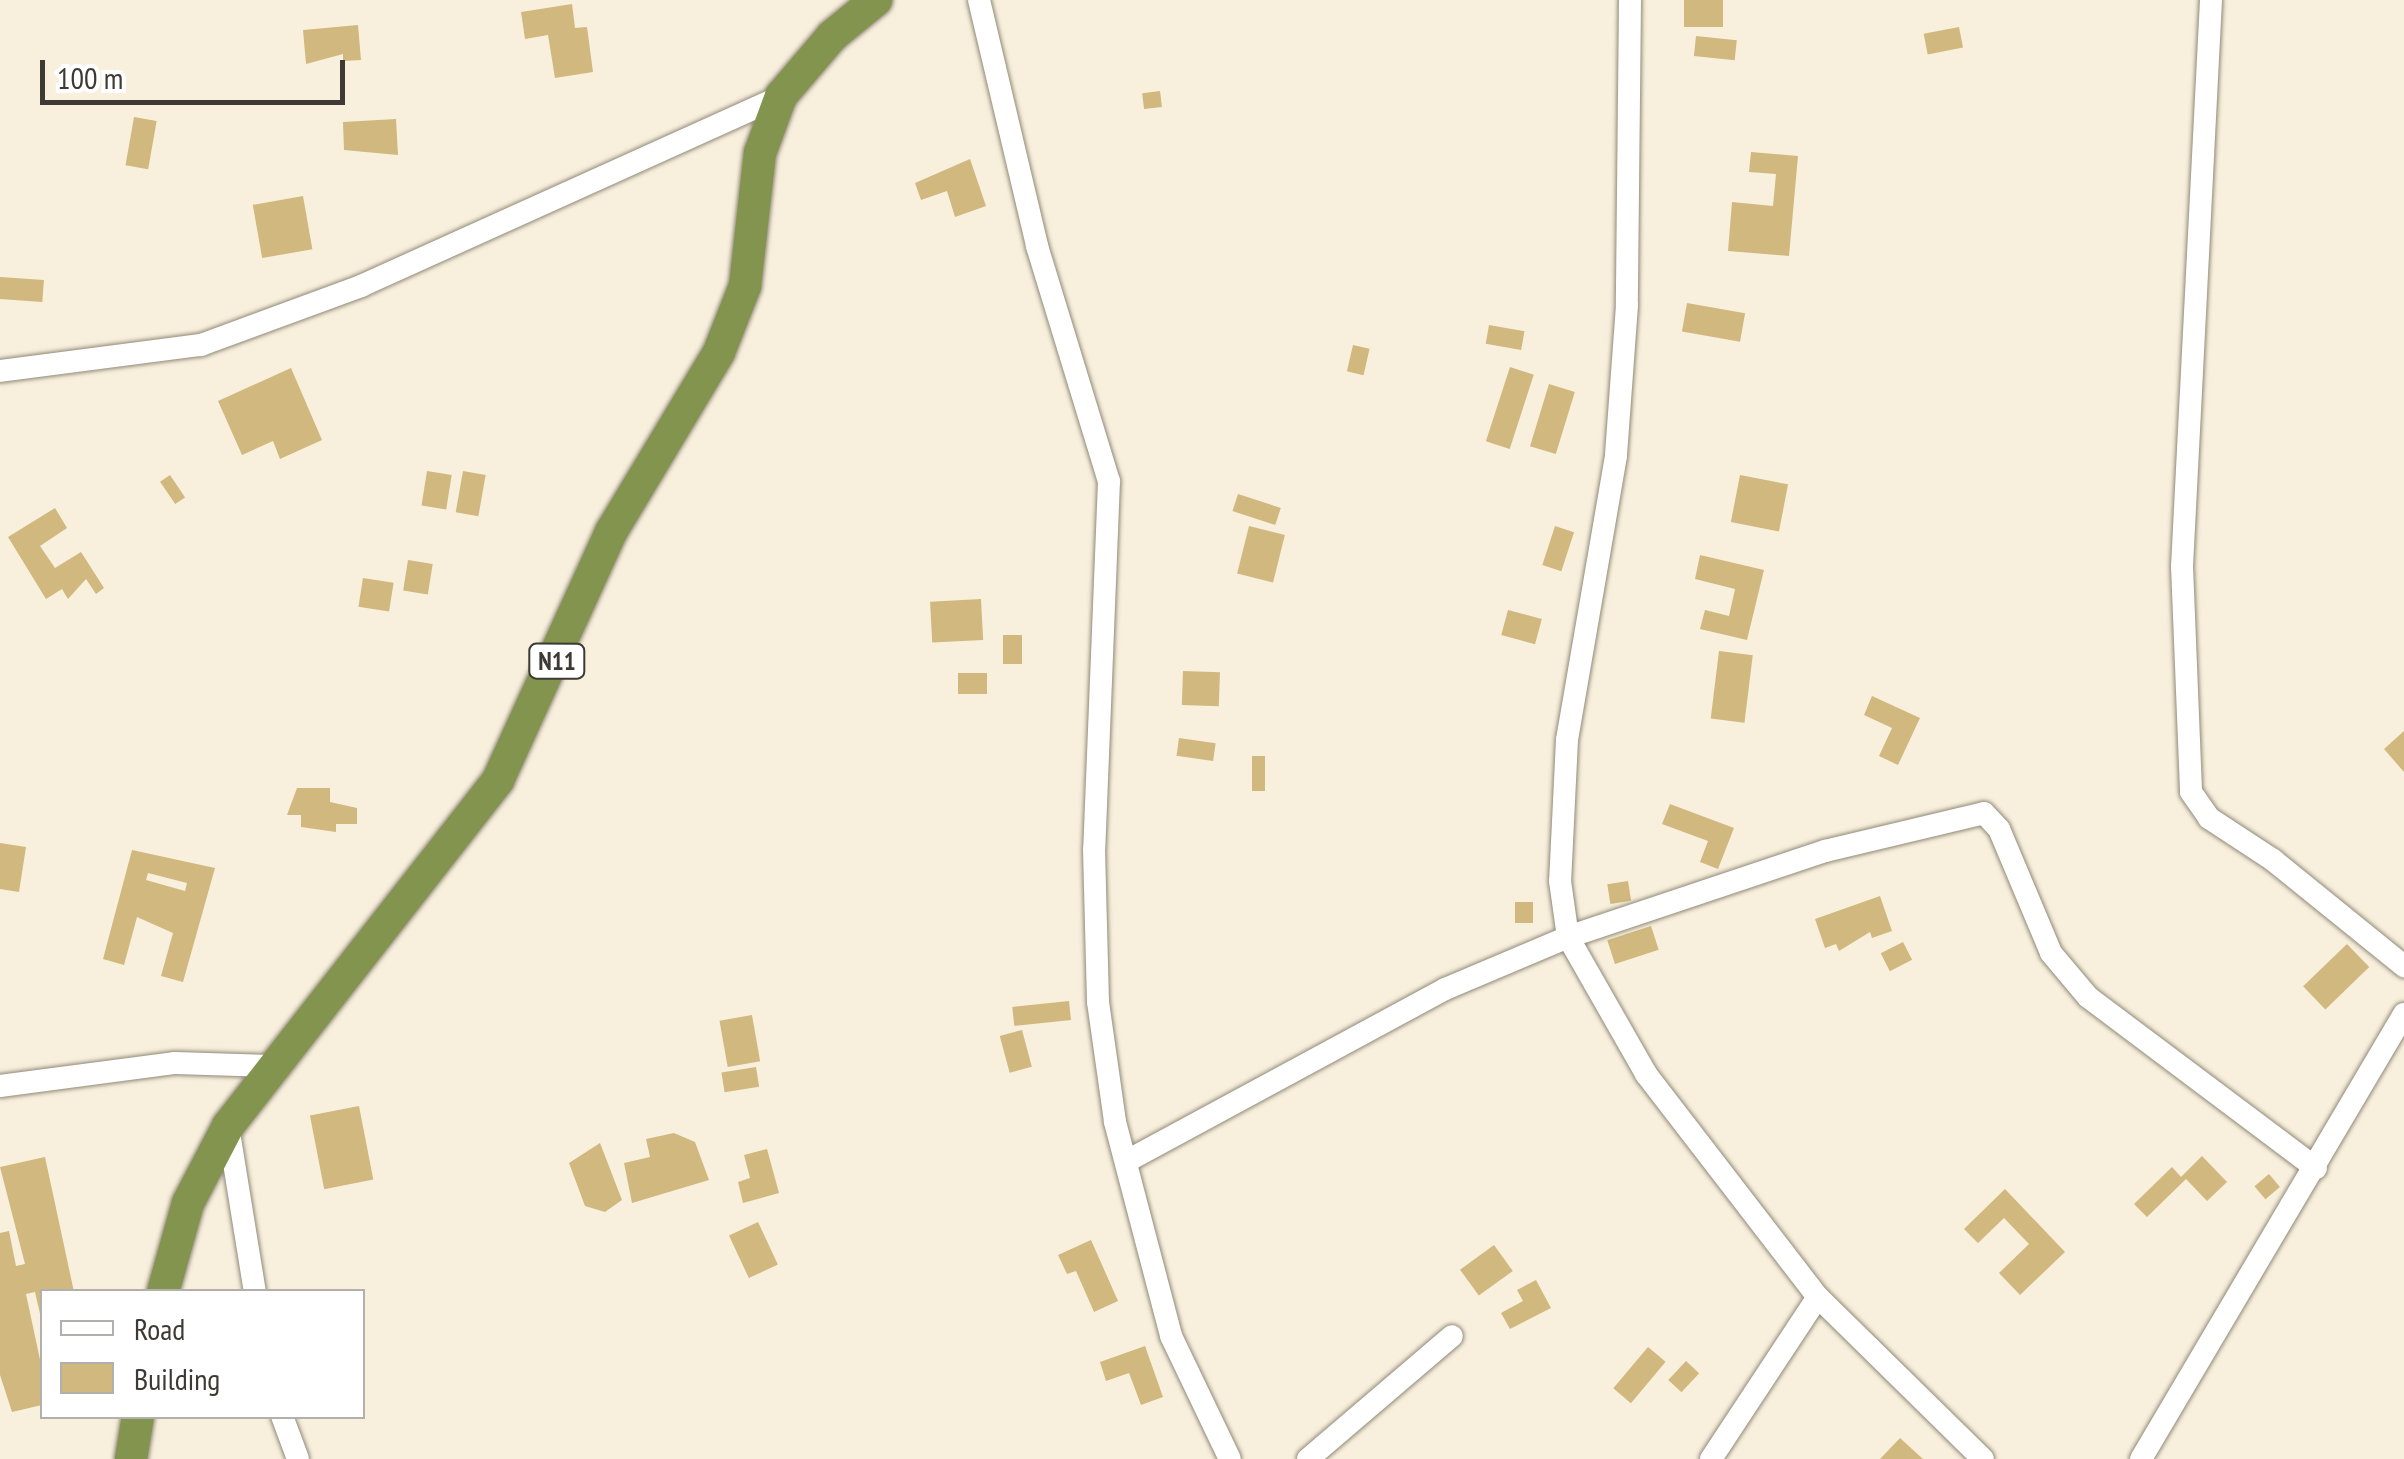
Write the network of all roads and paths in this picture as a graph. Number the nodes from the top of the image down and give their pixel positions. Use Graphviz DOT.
graph roads {
  1 [pos="979,0"];
  2 [pos="1630,0"];
  3 [pos="2211,0"];
  4 [pos="873,1"];
  5 [pos="782,96"];
  6 [pos="0,371"];
  7 [pos="1568,937"];
  8 [pos="2404,966"];
  9 [pos="2404,1014"];
  10 [pos="271,1066"];
  11 [pos="0,1086"];
  12 [pos="228,1126"];
  13 [pos="1127,1161"];
  14 [pos="2316,1168"];
  15 [pos="164,1289"];
  16 [pos="255,1289"];
  17 [pos="1818,1297"];
  18 [pos="1452,1336"];
  19 [pos="138,1419"];
  20 [pos="283,1419"];
  21 [pos="131,1459"];
  22 [pos="298,1459"];
  23 [pos="1230,1459"];
  24 [pos="1308,1459"];
  25 [pos="1711,1459"];
  26 [pos="1982,1459"];
  27 [pos="2140,1459"];
  1 -- 13 [label="street"];
  2 -- 7 [label="street"];
  3 -- 8 [label="street"];
  4 -- 5 [label="highway, N11"];
  5 -- 6 [label="street"];
  5 -- 10 [label="highway, N11"];
  7 -- 13 [label="street"];
  7 -- 14 [label="street"];
  7 -- 17 [label="street"];
  9 -- 14 [label="street"];
  10 -- 11 [label="street"];
  10 -- 12 [label="highway, N11"];
  12 -- 15 [label="highway, N11"];
  12 -- 16 [label="street"];
  13 -- 23 [label="street"];
  14 -- 27 [label="street"];
  17 -- 25 [label="street"];
  17 -- 26 [label="street"];
  18 -- 24 [label="street"];
  19 -- 21 [label="highway"];
  20 -- 22 [label="street"];
}
